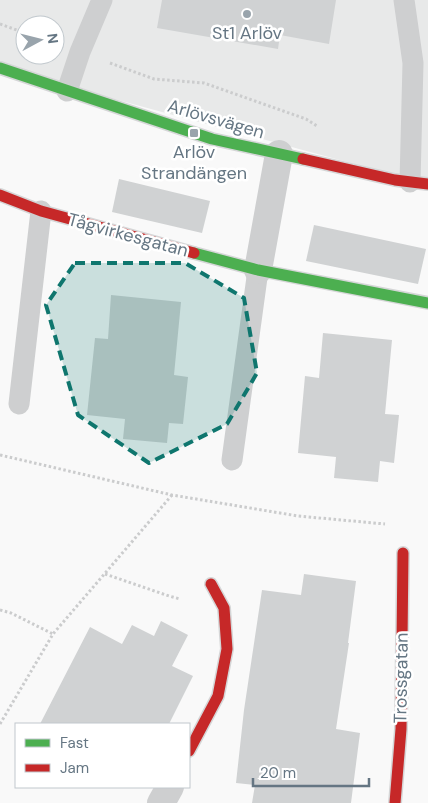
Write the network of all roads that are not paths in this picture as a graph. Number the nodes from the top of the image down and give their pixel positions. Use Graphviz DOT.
graph roads {
  1 [pos="102,0"];
  2 [pos="404,0"];
  3 [pos="0,68"];
  4 [pos="68,91"];
  5 [pos="279,154"];
  6 [pos="419,183"];
  7 [pos="0,195"];
  8 [pos="40,211"];
  9 [pos="258,270"];
  10 [pos="428,303"];
  11 [pos="19,404"];
  12 [pos="232,460"];
  13 [pos="403,554"];
  14 [pos="211,584"];
  15 [pos="190,749"];
  16 [pos="169,788"];
  17 [pos="161,803"];
  18 [pos="395,803"];
  1 -- 4 [label="lane"];
  2 -- 6 [label="lane"];
  3 -- 4 [label="street, Arlövsvägen"];
  4 -- 5 [label="street, Arlövsvägen"];
  5 -- 6 [label="street, Arlövsvägen"];
  5 -- 9 [label="street"];
  7 -- 8 [label="street, Tågvirkesgatan"];
  8 -- 9 [label="street, Tågvirkesgatan"];
  8 -- 11 [label="lane"];
  9 -- 10 [label="street, Tågvirkesgatan"];
  9 -- 12 [label="lane"];
  13 -- 18 [label="street, Trossgatan"];
  14 -- 15 [label="street"];
  16 -- 17 [label="street"];
}
